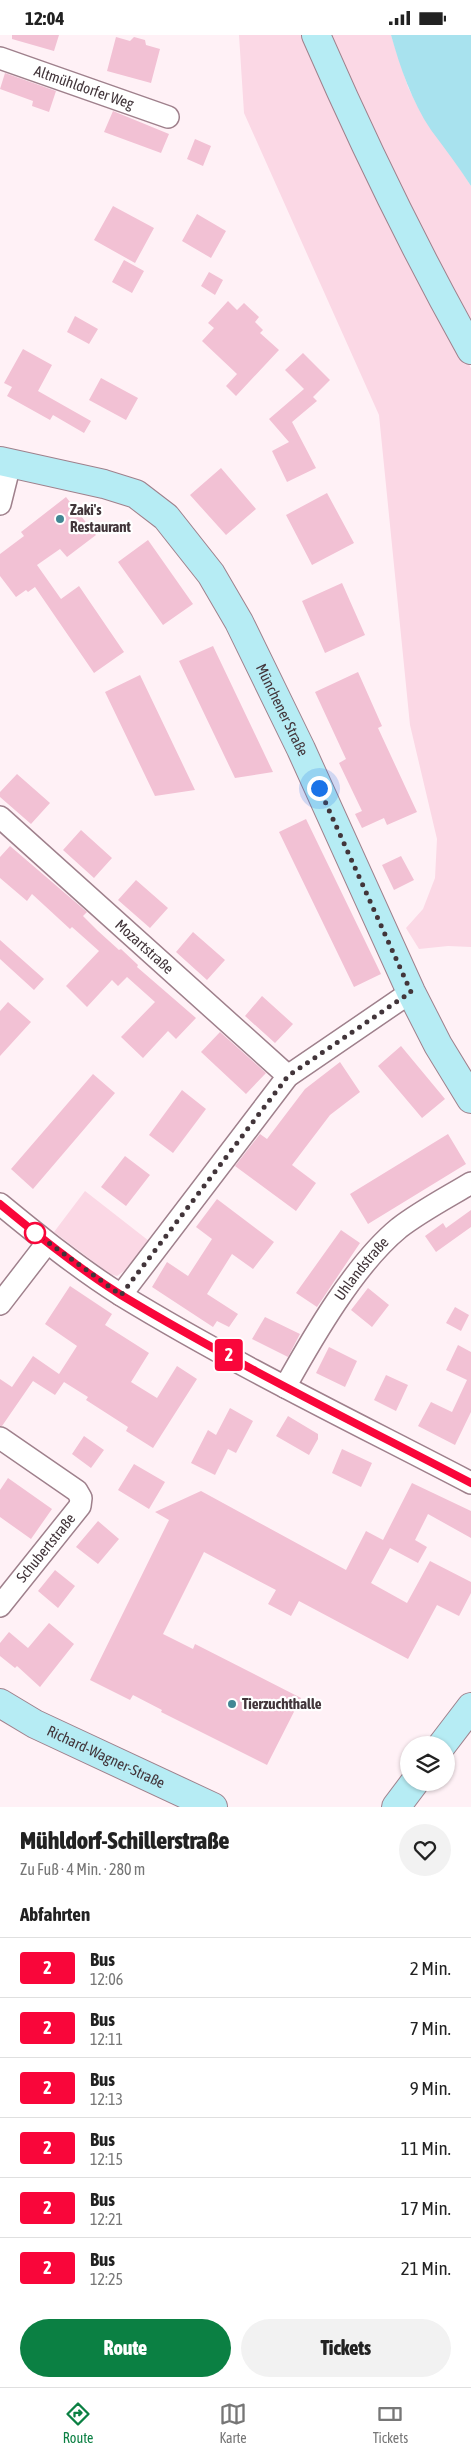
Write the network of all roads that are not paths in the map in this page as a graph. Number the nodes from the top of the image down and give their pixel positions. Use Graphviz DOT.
graph roads {
  1 [pos="316,35"];
  2 [pos="0,58"];
  3 [pos="168,117"];
  4 [pos="471,351"];
  5 [pos="5,463"];
  6 [pos="0,504"];
  7 [pos="0,817"];
  8 [pos="411,992"];
  9 [pos="288,1076"];
  10 [pos="471,1099"];
  11 [pos="471,1183"];
  12 [pos="0,1204"];
  13 [pos="46,1243"];
  14 [pos="121,1295"];
  15 [pos="0,1304"];
  16 [pos="285,1387"];
  17 [pos="0,1438"];
  18 [pos="471,1483"];
  19 [pos="0,1605"];
  20 [pos="0,1703"];
  21 [pos="471,1707"];
  22 [pos="449,1736"];
  23 [pos="408,1791"];
  24 [pos="213,1807"];
  25 [pos="396,1807"];
  1 -- 4 [label="street"];
  2 -- 3 [label="street, Altmühldorfer Weg"];
  5 -- 6 [label="street"];
  5 -- 8 [label="street, Münchener Straße"];
  7 -- 9 [label="street, Mozartstraße"];
  8 -- 9 [label="street"];
  8 -- 10 [label="street, Münchener Straße"];
  9 -- 14 [label="street"];
  11 -- 16 [label="street, Uhlandstraße"];
  12 -- 13 [label="street"];
  13 -- 14 [label="street"];
  13 -- 15 [label="street"];
  14 -- 16 [label="street"];
  16 -- 18 [label="street"];
  17 -- 19 [label="street, Schubertstraße"];
  20 -- 24 [label="street, Richard-Wagner-Straße"];
  21 -- 22 [label="street"];
  23 -- 25 [label="street"];
}
